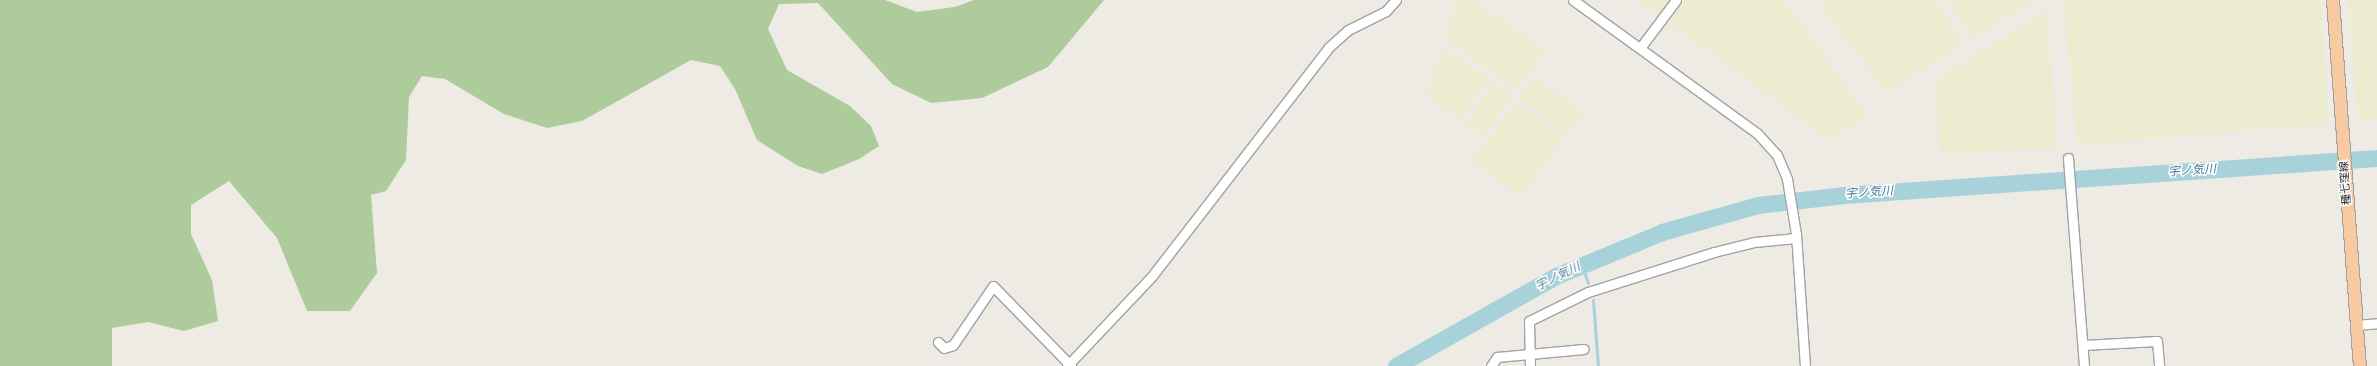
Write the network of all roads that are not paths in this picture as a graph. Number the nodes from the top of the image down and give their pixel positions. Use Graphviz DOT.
graph roads {
  1 [pos="1396,0"];
  2 [pos="1573,0"];
  3 [pos="1676,0"];
  4 [pos="2333,0"];
  5 [pos="1640,48"];
  6 [pos="2068,158"];
  7 [pos="1796,236"];
  8 [pos="2377,323"];
  9 [pos="2356,325"];
  10 [pos="938,342"];
  11 [pos="2083,345"];
  12 [pos="1584,349"];
  13 [pos="1529,354"];
  14 [pos="1070,365"];
  15 [pos="1491,366"];
  16 [pos="1530,366"];
  17 [pos="1805,366"];
  18 [pos="2084,366"];
  19 [pos="2159,366"];
  20 [pos="2360,366"];
  1 -- 14 [label="street"];
  2 -- 5 [label="street"];
  3 -- 5 [label="street"];
  4 -- 9 [label="main road, 種七窪線"];
  5 -- 7 [label="street"];
  6 -- 11 [label="street"];
  7 -- 13 [label="street"];
  7 -- 17 [label="street"];
  8 -- 9 [label="street"];
  9 -- 20 [label="main road, 種七窪線"];
  10 -- 14 [label="street"];
  11 -- 18 [label="street"];
  11 -- 19 [label="street"];
  12 -- 13 [label="street"];
  13 -- 15 [label="street"];
  13 -- 16 [label="street"];
}
